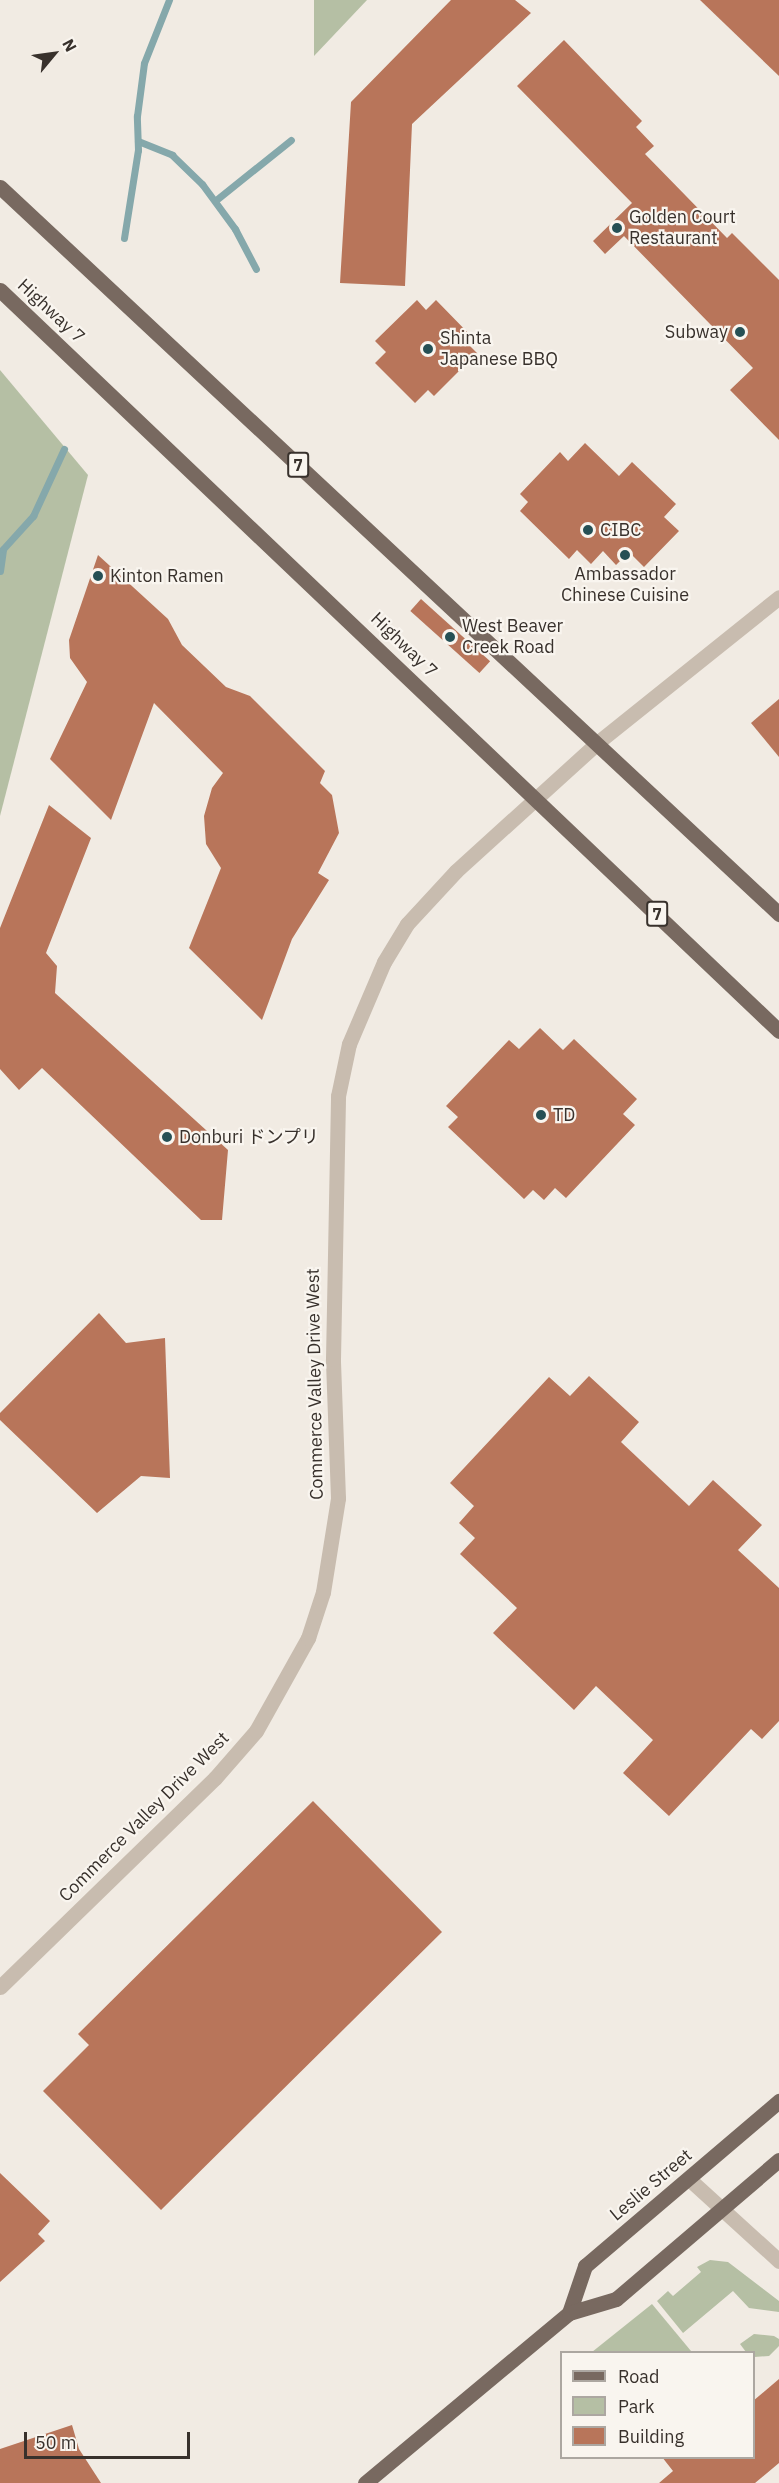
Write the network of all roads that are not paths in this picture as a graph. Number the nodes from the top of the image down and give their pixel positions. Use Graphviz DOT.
graph roads {
  1 [pos="0,187"];
  2 [pos="0,290"];
  3 [pos="779,597"];
  4 [pos="597,743"];
  5 [pos="536,798"];
  6 [pos="779,914"];
  7 [pos="779,1031"];
  8 [pos="0,1987"];
  9 [pos="779,2101"];
  10 [pos="779,2160"];
  11 [pos="689,2179"];
  12 [pos="722,2208"];
  13 [pos="779,2261"];
  14 [pos="569,2313"];
  15 [pos="365,2483"];
  1 -- 4 [label="main road, 7"];
  2 -- 5 [label="main road, Highway 7 / 7"];
  3 -- 4 [label="street"];
  4 -- 5 [label="street, Commerce Valley Drive West"];
  4 -- 6 [label="main road, 7"];
  5 -- 7 [label="main road, Highway 7 / 7"];
  5 -- 8 [label="street, Commerce Valley Drive West"];
  9 -- 11 [label="main road, Leslie Street"];
  10 -- 12 [label="main road"];
  11 -- 12 [label="street"];
  11 -- 14 [label="main road, Leslie Street"];
  12 -- 13 [label="street"];
  12 -- 14 [label="main road"];
  14 -- 15 [label="main road"];
}
